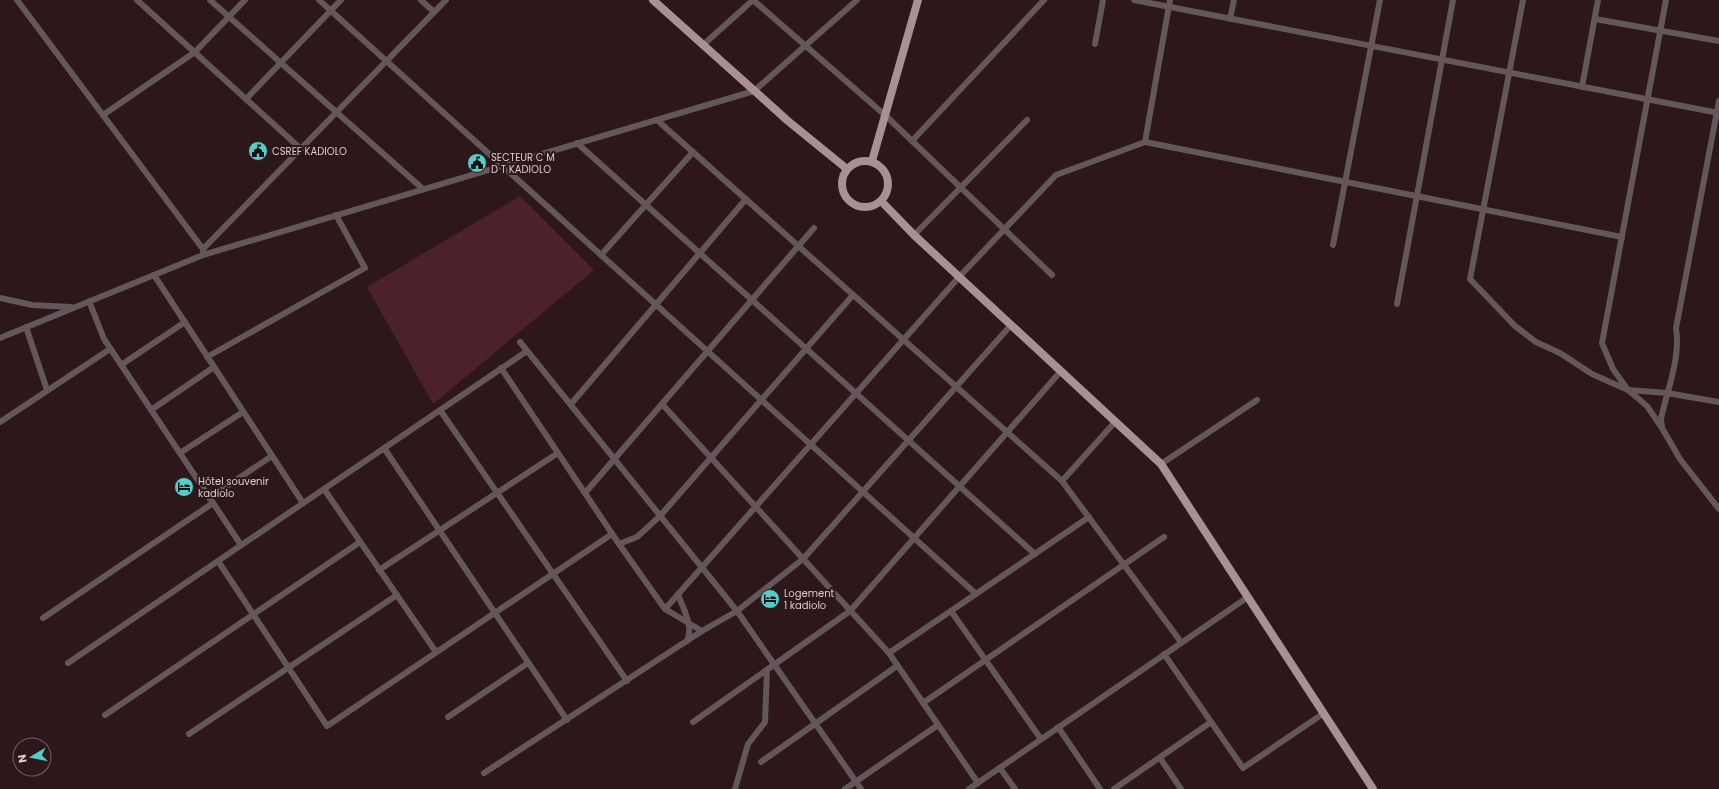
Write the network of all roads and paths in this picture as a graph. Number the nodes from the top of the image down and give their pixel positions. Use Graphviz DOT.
graph roads {
  1 [pos="17,0"];
  2 [pos="210,0"];
  3 [pos="245,0"];
  4 [pos="319,0"];
  5 [pos="341,0"];
  6 [pos="421,0"];
  7 [pos="446,0"];
  8 [pos="653,0"];
  9 [pos="753,0"];
  10 [pos="857,0"];
  11 [pos="918,0"];
  12 [pos="1044,0"];
  13 [pos="1103,0"];
  14 [pos="1134,0"];
  15 [pos="1234,0"];
  16 [pos="1380,0"];
  17 [pos="1453,0"];
  18 [pos="1523,0"];
  19 [pos="1598,0"];
  20 [pos="1666,0"];
  21 [pos="141,1"];
  22 [pos="1169,3"];
  23 [pos="331,11"];
  24 [pos="434,12"];
  25 [pos="229,17"];
  26 [pos="1230,18"];
  27 [pos="1594,19"];
  28 [pos="1661,31"];
  29 [pos="1719,41"];
  30 [pos="1095,44"];
  31 [pos="704,45"];
  32 [pos="805,46"];
  33 [pos="1371,46"];
  34 [pos="195,52"];
  35 [pos="1442,60"];
  36 [pos="386,61"];
  37 [pos="281,63"];
  38 [pos="1509,72"];
  39 [pos="1582,86"];
  40 [pos="754,91"];
  41 [pos="246,99"];
  42 [pos="1648,99"];
  43 [pos="1719,101"];
  44 [pos="336,112"];
  45 [pos="1718,113"];
  46 [pos="103,115"];
  47 [pos="886,116"];
  48 [pos="657,120"];
  49 [pos="1027,120"];
  50 [pos="912,141"];
  51 [pos="1145,142"];
  52 [pos="577,143"];
  53 [pos="301,149"];
  54 [pos="693,152"];
  55 [pos="872,161"];
  56 [pos="502,166"];
  57 [pos="847,168"];
  58 [pos="1345,182"];
  59 [pos="960,188"];
  60 [pos="423,189"];
  61 [pos="1417,196"];
  62 [pos="746,199"];
  63 [pos="881,201"];
  64 [pos="646,205"];
  65 [pos="1483,209"];
  66 [pos="336,215"];
  67 [pos="814,228"];
  68 [pos="1004,230"];
  69 [pos="914,235"];
  70 [pos="1622,237"];
  71 [pos="1333,245"];
  72 [pos="798,246"];
  73 [pos="203,252"];
  74 [pos="700,253"];
  75 [pos="601,255"];
  76 [pos="154,275"];
  77 [pos="1052,275"];
  78 [pos="959,277"];
  79 [pos="853,295"];
  80 [pos="0,298"];
  81 [pos="752,300"];
  82 [pos="89,301"];
  83 [pos="1397,304"];
  84 [pos="656,305"];
  85 [pos="73,308"];
  86 [pos="185,322"];
  87 [pos="1011,325"];
  88 [pos="26,327"];
  89 [pos="0,338"];
  90 [pos="903,340"];
  91 [pos="520,342"];
  92 [pos="110,349"];
  93 [pos="806,349"];
  94 [pos="527,351"];
  95 [pos="707,351"];
  96 [pos="208,357"];
  97 [pos="121,365"];
  98 [pos="214,367"];
  99 [pos="501,368"];
  100 [pos="1061,371"];
  101 [pos="956,387"];
  102 [pos="47,390"];
  103 [pos="1628,390"];
  104 [pos="856,393"];
  105 [pos="1667,393"];
  106 [pos="761,400"];
  107 [pos="1257,400"];
  108 [pos="1719,402"];
  109 [pos="571,404"];
  110 [pos="662,404"];
  111 [pos="151,410"];
  112 [pos="440,410"];
  113 [pos="243,412"];
  114 [pos="0,422"];
  115 [pos="1115,422"];
  116 [pos="1662,428"];
  117 [pos="1007,432"];
  118 [pos="908,440"];
  119 [pos="810,444"];
  120 [pos="384,448"];
  121 [pos="180,453"];
  122 [pos="558,453"];
  123 [pos="272,456"];
  124 [pos="711,458"];
  125 [pos="614,459"];
  126 [pos="1161,464"];
  127 [pos="1062,481"];
  128 [pos="960,486"];
  129 [pos="324,489"];
  130 [pos="863,492"];
  131 [pos="498,493"];
  132 [pos="585,493"];
  133 [pos="211,501"];
  134 [pos="303,503"];
  135 [pos="755,506"];
  136 [pos="1719,509"];
  137 [pos="660,516"];
  138 [pos="1089,517"];
  139 [pos="440,530"];
  140 [pos="612,534"];
  141 [pos="1164,537"];
  142 [pos="914,538"];
  143 [pos="360,542"];
  144 [pos="619,544"];
  145 [pos="241,545"];
  146 [pos="1035,554"];
  147 [pos="803,559"];
  148 [pos="218,561"];
  149 [pos="1123,564"];
  150 [pos="701,567"];
  151 [pos="380,570"];
  152 [pos="553,574"];
  153 [pos="678,594"];
  154 [pos="976,594"];
  155 [pos="397,595"];
  156 [pos="1248,597"];
  157 [pos="665,609"];
  158 [pos="737,611"];
  159 [pos="951,611"];
  160 [pos="850,612"];
  161 [pos="495,613"];
  162 [pos="253,615"];
  163 [pos="43,618"];
  164 [pos="689,624"];
  165 [pos="702,631"];
  166 [pos="687,641"];
  167 [pos="1181,642"];
  168 [pos="436,652"];
  169 [pos="888,653"];
  170 [pos="1164,654"];
  171 [pos="985,660"];
  172 [pos="68,663"];
  173 [pos="528,663"];
  174 [pos="774,665"];
  175 [pos="898,666"];
  176 [pos="288,668"];
  177 [pos="767,670"];
  178 [pos="627,681"];
  179 [pos="923,703"];
  180 [pos="1324,713"];
  181 [pos="105,715"];
  182 [pos="448,717"];
  183 [pos="567,720"];
  184 [pos="693,722"];
  185 [pos="1211,722"];
  186 [pos="815,724"];
  187 [pos="938,725"];
  188 [pos="1058,727"];
  189 [pos="189,734"];
  190 [pos="1041,740"];
  191 [pos="1160,758"];
  192 [pos="761,762"];
  193 [pos="1000,768"];
  194 [pos="484,773"];
  195 [pos="856,782"];
  196 [pos="978,783"];
  197 [pos="735,789"];
  198 [pos="845,789"];
  199 [pos="861,789"];
  200 [pos="969,789"];
  201 [pos="1015,789"];
  202 [pos="1100,789"];
  203 [pos="1114,789"];
  204 [pos="1181,789"];
  205 [pos="1372,789"];
  1 -- 46 [label="street"];
  2 -- 25 [label="street"];
  3 -- 25 [label="street"];
  4 -- 23 [label="street"];
  5 -- 23 [label="street"];
  6 -- 24 [label="street"];
  7 -- 24 [label="street"];
  8 -- 31 [label="main road"];
  9 -- 31 [label="street"];
  9 -- 32 [label="street"];
  10 -- 32 [label="street"];
  11 -- 47 [label="main road"];
  12 -- 50 [label="street"];
  13 -- 30 [label="street"];
  14 -- 22 [label="street"];
  15 -- 26 [label="street"];
  16 -- 33 [label="street"];
  17 -- 35 [label="street"];
  18 -- 38 [label="street"];
  19 -- 27 [label="street"];
  20 -- 28 [label="street"];
  21 -- 34 [label="street"];
  22 -- 26 [label="street"];
  22 -- 51 [label="street"];
  23 -- 36 [label="street"];
  23 -- 37 [label="street"];
  24 -- 36 [label="street"];
  25 -- 34 [label="street"];
  25 -- 37 [label="street"];
  26 -- 33 [label="street"];
  27 -- 28 [label="street"];
  27 -- 39 [label="street"];
  28 -- 29 [label="street"];
  28 -- 42 [label="street"];
  31 -- 40 [label="main road"];
  32 -- 40 [label="street"];
  32 -- 47 [label="street"];
  33 -- 35 [label="street"];
  33 -- 58 [label="street"];
  34 -- 41 [label="street"];
  34 -- 46 [label="street"];
  35 -- 38 [label="street"];
  35 -- 61 [label="street"];
  36 -- 44 [label="street"];
  36 -- 56 [label="street"];
  37 -- 41 [label="street"];
  37 -- 44 [label="street"];
  38 -- 39 [label="street"];
  38 -- 65 [label="street"];
  39 -- 42 [label="street"];
  40 -- 48 [label="street"];
  40 -- 57 [label="main road"];
  41 -- 53 [label="street"];
  42 -- 45 [label="street"];
  42 -- 70 [label="street"];
  43 -- 45 [label="street"];
  44 -- 53 [label="street"];
  44 -- 60 [label="street"];
  45 -- 105 [label="street"];
  46 -- 73 [label="street"];
  47 -- 50 [label="street"];
  47 -- 55 [label="main road"];
  48 -- 52 [label="street"];
  48 -- 54 [label="street"];
  49 -- 59 [label="street"];
  50 -- 59 [label="street"];
  51 -- 58 [label="street"];
  51 -- 68 [label="street"];
  52 -- 56 [label="street"];
  52 -- 64 [label="street"];
  53 -- 73 [label="street"];
  54 -- 62 [label="street"];
  54 -- 64 [label="street"];
  55 -- 57 [label="main road"];
  55 -- 63 [label="main road"];
  56 -- 60 [label="street"];
  56 -- 75 [label="street"];
  57 -- 63 [label="main road"];
  58 -- 61 [label="street"];
  58 -- 71 [label="street"];
  59 -- 68 [label="street"];
  59 -- 69 [label="street"];
  60 -- 66 [label="street"];
  61 -- 65 [label="street"];
  61 -- 83 [label="street"];
  62 -- 72 [label="street"];
  62 -- 74 [label="street"];
  63 -- 69 [label="main road"];
  64 -- 74 [label="street"];
  64 -- 75 [label="street"];
  65 -- 70 [label="street"];
  65 -- 103 [label="street"];
  66 -- 73 [label="street"];
  66 -- 96 [label="street"];
  67 -- 72 [label="street"];
  68 -- 77 [label="street"];
  68 -- 78 [label="street"];
  69 -- 78 [label="main road"];
  70 -- 103 [label="street"];
  72 -- 79 [label="street"];
  72 -- 81 [label="street"];
  73 -- 76 [label="street"];
  74 -- 81 [label="street"];
  74 -- 84 [label="street"];
  75 -- 84 [label="street"];
  76 -- 82 [label="street"];
  76 -- 86 [label="street"];
  78 -- 87 [label="main road"];
  78 -- 90 [label="street"];
  79 -- 90 [label="street"];
  79 -- 93 [label="street"];
  80 -- 85 [label="street"];
  81 -- 93 [label="street"];
  81 -- 95 [label="street"];
  82 -- 85 [label="street"];
  82 -- 92 [label="street"];
  84 -- 95 [label="street"];
  84 -- 109 [label="street"];
  85 -- 88 [label="street"];
  86 -- 96 [label="street"];
  86 -- 97 [label="street"];
  87 -- 100 [label="main road"];
  87 -- 101 [label="street"];
  88 -- 89 [label="street"];
  88 -- 102 [label="street"];
  90 -- 101 [label="street"];
  90 -- 104 [label="street"];
  91 -- 94 [label="street"];
  92 -- 97 [label="street"];
  92 -- 102 [label="street"];
  93 -- 104 [label="street"];
  93 -- 106 [label="street"];
  94 -- 99 [label="street"];
  94 -- 109 [label="street"];
  95 -- 106 [label="street"];
  95 -- 110 [label="street"];
  96 -- 98 [label="street"];
  97 -- 111 [label="street"];
  98 -- 111 [label="street"];
  98 -- 113 [label="street"];
  99 -- 112 [label="street"];
  99 -- 122 [label="street"];
  100 -- 115 [label="main road"];
  100 -- 117 [label="street"];
  101 -- 117 [label="street"];
  101 -- 118 [label="street"];
  102 -- 114 [label="street"];
  103 -- 105 [label="street"];
  103 -- 116 [label="street"];
  104 -- 118 [label="street"];
  104 -- 119 [label="street"];
  105 -- 108 [label="street"];
  105 -- 116 [label="street"];
  106 -- 119 [label="street"];
  106 -- 124 [label="street"];
  107 -- 126 [label="street"];
  109 -- 125 [label="street"];
  110 -- 124 [label="street"];
  110 -- 125 [label="street"];
  111 -- 121 [label="street"];
  112 -- 120 [label="street"];
  112 -- 131 [label="street"];
  113 -- 121 [label="street"];
  113 -- 123 [label="street"];
  115 -- 126 [label="main road"];
  115 -- 127 [label="street"];
  116 -- 136 [label="street"];
  117 -- 127 [label="street"];
  117 -- 128 [label="street"];
  118 -- 128 [label="street"];
  118 -- 130 [label="street"];
  119 -- 130 [label="street"];
  119 -- 135 [label="street"];
  120 -- 129 [label="street"];
  120 -- 139 [label="street"];
  121 -- 133 [label="street"];
  122 -- 131 [label="street"];
  122 -- 132 [label="street"];
  123 -- 133 [label="street"];
  123 -- 134 [label="street"];
  124 -- 135 [label="street"];
  124 -- 137 [label="street"];
  125 -- 132 [label="street"];
  125 -- 137 [label="street"];
  126 -- 156 [label="main road"];
  127 -- 138 [label="street"];
  128 -- 142 [label="street"];
  128 -- 146 [label="street"];
  129 -- 134 [label="street"];
  129 -- 143 [label="street"];
  130 -- 142 [label="street"];
  130 -- 147 [label="street"];
  131 -- 139 [label="street"];
  131 -- 152 [label="street"];
  132 -- 140 [label="street"];
  133 -- 145 [label="street"];
  133 -- 163 [label="street"];
  134 -- 145 [label="street"];
  135 -- 147 [label="street"];
  135 -- 150 [label="street"];
  137 -- 144 [label="street"];
  137 -- 150 [label="street"];
  138 -- 146 [label="street"];
  138 -- 149 [label="street"];
  139 -- 151 [label="street"];
  139 -- 161 [label="street"];
  140 -- 144 [label="street"];
  140 -- 152 [label="street"];
  141 -- 149 [label="street"];
  142 -- 154 [label="street"];
  142 -- 160 [label="street"];
  143 -- 151 [label="street"];
  143 -- 162 [label="street"];
  144 -- 157 [label="street"];
  145 -- 148 [label="street"];
  146 -- 154 [label="street"];
  147 -- 158 [label="street"];
  147 -- 160 [label="street"];
  148 -- 162 [label="street"];
  148 -- 172 [label="street"];
  149 -- 167 [label="street"];
  149 -- 171 [label="street"];
  150 -- 153 [label="street"];
  150 -- 158 [label="street"];
  151 -- 155 [label="street"];
  152 -- 161 [label="street"];
  152 -- 178 [label="street"];
  153 -- 157 [label="street"];
  153 -- 164 [label="street"];
  154 -- 159 [label="street"];
  155 -- 168 [label="street"];
  155 -- 176 [label="street"];
  156 -- 167 [label="street"];
  156 -- 180 [label="main road"];
  157 -- 164 [label="street"];
  158 -- 165 [label="street"];
  158 -- 174 [label="street"];
  159 -- 169 [label="street"];
  159 -- 171 [label="street"];
  160 -- 169 [label="street"];
  160 -- 174 [label="street"];
  161 -- 168 [label="street"];
  161 -- 173 [label="street"];
  162 -- 176 [label="street"];
  162 -- 181 [label="street"];
  164 -- 165 [label="street"];
  164 -- 166 [label="street"];
  165 -- 166 [label="street"];
  166 -- 178 [label="street"];
  167 -- 170 [label="street"];
  168 -- 176 [label="street"];
  169 -- 175 [label="street"];
  170 -- 185 [label="street"];
  170 -- 188 [label="street"];
  171 -- 179 [label="street"];
  171 -- 190 [label="street"];
  173 -- 182 [label="street"];
  173 -- 183 [label="street"];
  174 -- 177 [label="street"];
  174 -- 186 [label="street"];
  175 -- 179 [label="street"];
  175 -- 186 [label="street"];
  176 -- 189 [label="street"];
  177 -- 184 [label="street"];
  177 -- 197 [label="street"];
  178 -- 183 [label="street"];
  179 -- 187 [label="street"];
  180 -- 185 [label="street"];
  180 -- 205 [label="main road"];
  183 -- 194 [label="street"];
  185 -- 191 [label="street"];
  186 -- 192 [label="street"];
  186 -- 195 [label="street"];
  187 -- 195 [label="street"];
  187 -- 196 [label="street"];
  188 -- 190 [label="street"];
  188 -- 202 [label="street"];
  190 -- 193 [label="street"];
  191 -- 203 [label="street"];
  191 -- 204 [label="street"];
  193 -- 196 [label="street"];
  193 -- 201 [label="street"];
  195 -- 198 [label="street"];
  195 -- 199 [label="street"];
  196 -- 200 [label="street"];
}
